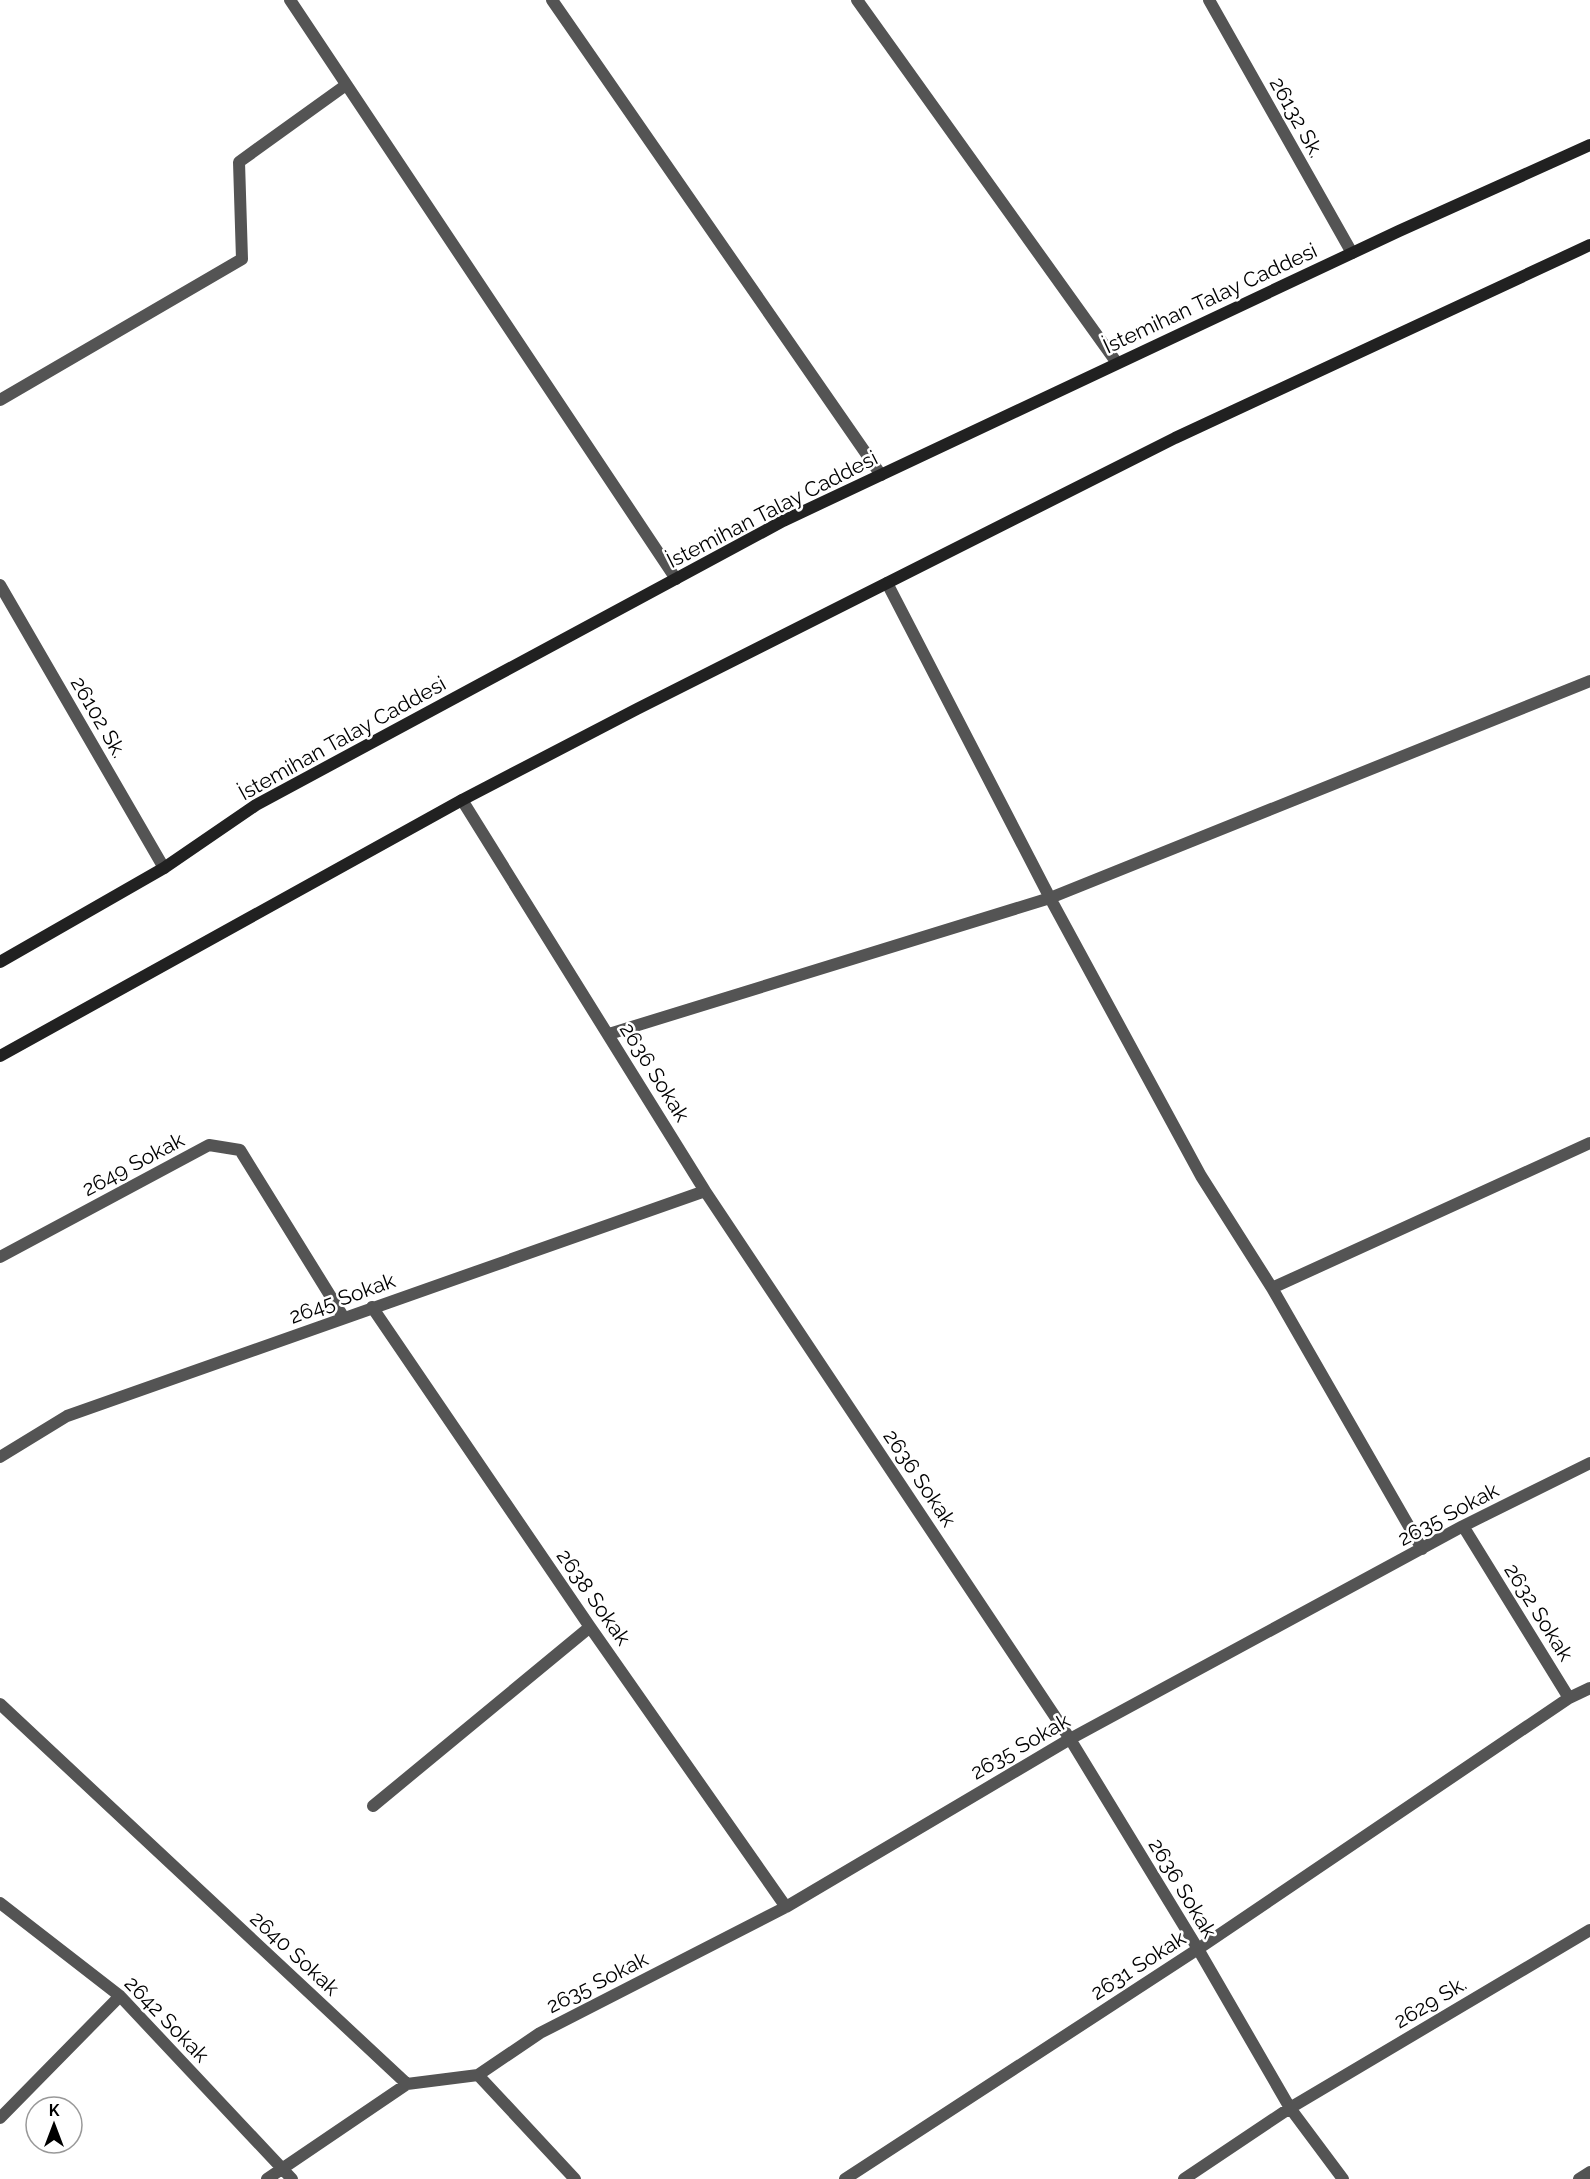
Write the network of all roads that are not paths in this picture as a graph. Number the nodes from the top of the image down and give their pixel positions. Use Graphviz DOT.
graph roads {
  1 [pos="290,0"];
  2 [pos="552,0"];
  3 [pos="857,0"];
  4 [pos="1209,0"];
  5 [pos="346,85"];
  6 [pos="1590,145"];
  7 [pos="1590,245"];
  8 [pos="1352,253"];
  9 [pos="1117,363"];
  10 [pos="0,400"];
  11 [pos="880,475"];
  12 [pos="675,579"];
  13 [pos="887,583"];
  14 [pos="0,585"];
  15 [pos="1590,681"];
  16 [pos="462,800"];
  17 [pos="164,868"];
  18 [pos="1050,898"];
  19 [pos="0,962"];
  20 [pos="609,1035"];
  21 [pos="0,1056"];
  22 [pos="1590,1143"];
  23 [pos="705,1191"];
  24 [pos="0,1257"];
  25 [pos="1272,1288"];
  26 [pos="372,1307"];
  27 [pos="344,1318"];
  28 [pos="0,1457"];
  29 [pos="1590,1463"];
  30 [pos="1464,1526"];
  31 [pos="1422,1549"];
  32 [pos="590,1627"];
  33 [pos="1590,1688"];
  34 [pos="1569,1698"];
  35 [pos="0,1704"];
  36 [pos="1070,1738"];
  37 [pos="373,1806"];
  38 [pos="0,1903"];
  39 [pos="786,1907"];
  40 [pos="1590,1930"];
  41 [pos="1197,1949"];
  42 [pos="120,1995"];
  43 [pos="478,2075"];
  44 [pos="407,2084"];
  45 [pos="1290,2108"];
  46 [pos="0,2118"];
  47 [pos="280,2168"];
  48 [pos="1590,2172"];
  49 [pos="267,2179"];
  50 [pos="291,2179"];
  51 [pos="574,2179"];
  52 [pos="845,2179"];
  53 [pos="1184,2179"];
  54 [pos="1343,2179"];
  55 [pos="1579,2179"];
  1 -- 5 [label="street"];
  2 -- 11 [label="street"];
  3 -- 9 [label="street"];
  4 -- 8 [label="street, 26132 Sk."];
  5 -- 10 [label="street"];
  5 -- 12 [label="street"];
  6 -- 8 [label="main road, İstemihan Talay Caddesi"];
  7 -- 13 [label="main road"];
  8 -- 9 [label="main road, İstemihan Talay Caddesi"];
  9 -- 11 [label="main road, İstemihan Talay Caddesi"];
  11 -- 12 [label="main road, İstemihan Talay Caddesi"];
  12 -- 17 [label="main road, İstemihan Talay Caddesi"];
  13 -- 16 [label="main road"];
  13 -- 18 [label="street"];
  14 -- 17 [label="street, 26102 Sk."];
  15 -- 18 [label="street"];
  16 -- 20 [label="street, 2636 Sokak"];
  16 -- 21 [label="main road"];
  17 -- 19 [label="main road, İstemihan Talay Caddesi"];
  18 -- 20 [label="street"];
  18 -- 25 [label="street"];
  20 -- 23 [label="street, 2636 Sokak"];
  22 -- 25 [label="street"];
  23 -- 26 [label="street, 2645 Sokak"];
  23 -- 36 [label="street, 2636 Sokak"];
  24 -- 27 [label="street, 2649 Sokak"];
  25 -- 31 [label="street"];
  26 -- 27 [label="street, 2645 Sokak"];
  26 -- 32 [label="street, 2638 Sokak"];
  27 -- 28 [label="street, 2645 Sokak"];
  29 -- 30 [label="street, 2635 Sokak"];
  30 -- 31 [label="street, 2635 Sokak"];
  30 -- 34 [label="street, 2632 Sokak"];
  31 -- 36 [label="street, 2635 Sokak"];
  32 -- 37 [label="street"];
  32 -- 39 [label="street, 2638 Sokak"];
  33 -- 34 [label="street"];
  34 -- 41 [label="street, 2631 Sokak"];
  35 -- 44 [label="street, 2640 Sokak"];
  36 -- 39 [label="street, 2635 Sokak"];
  36 -- 41 [label="street, 2636 Sokak"];
  38 -- 42 [label="street, 2642 Sokak"];
  39 -- 43 [label="street, 2635 Sokak"];
  40 -- 45 [label="street, 2629 Sk."];
  41 -- 45 [label="street, 2636 Sokak"];
  41 -- 52 [label="street, 2631 Sokak"];
  42 -- 46 [label="street"];
  42 -- 47 [label="street, 2642 Sokak"];
  43 -- 44 [label="street"];
  43 -- 51 [label="street"];
  44 -- 47 [label="street"];
  45 -- 53 [label="street, 2629 Sk."];
  45 -- 54 [label="street, 2636 Sokak"];
  47 -- 49 [label="street"];
  47 -- 50 [label="street, 2642 Sokak"];
  48 -- 55 [label="street"];
}
